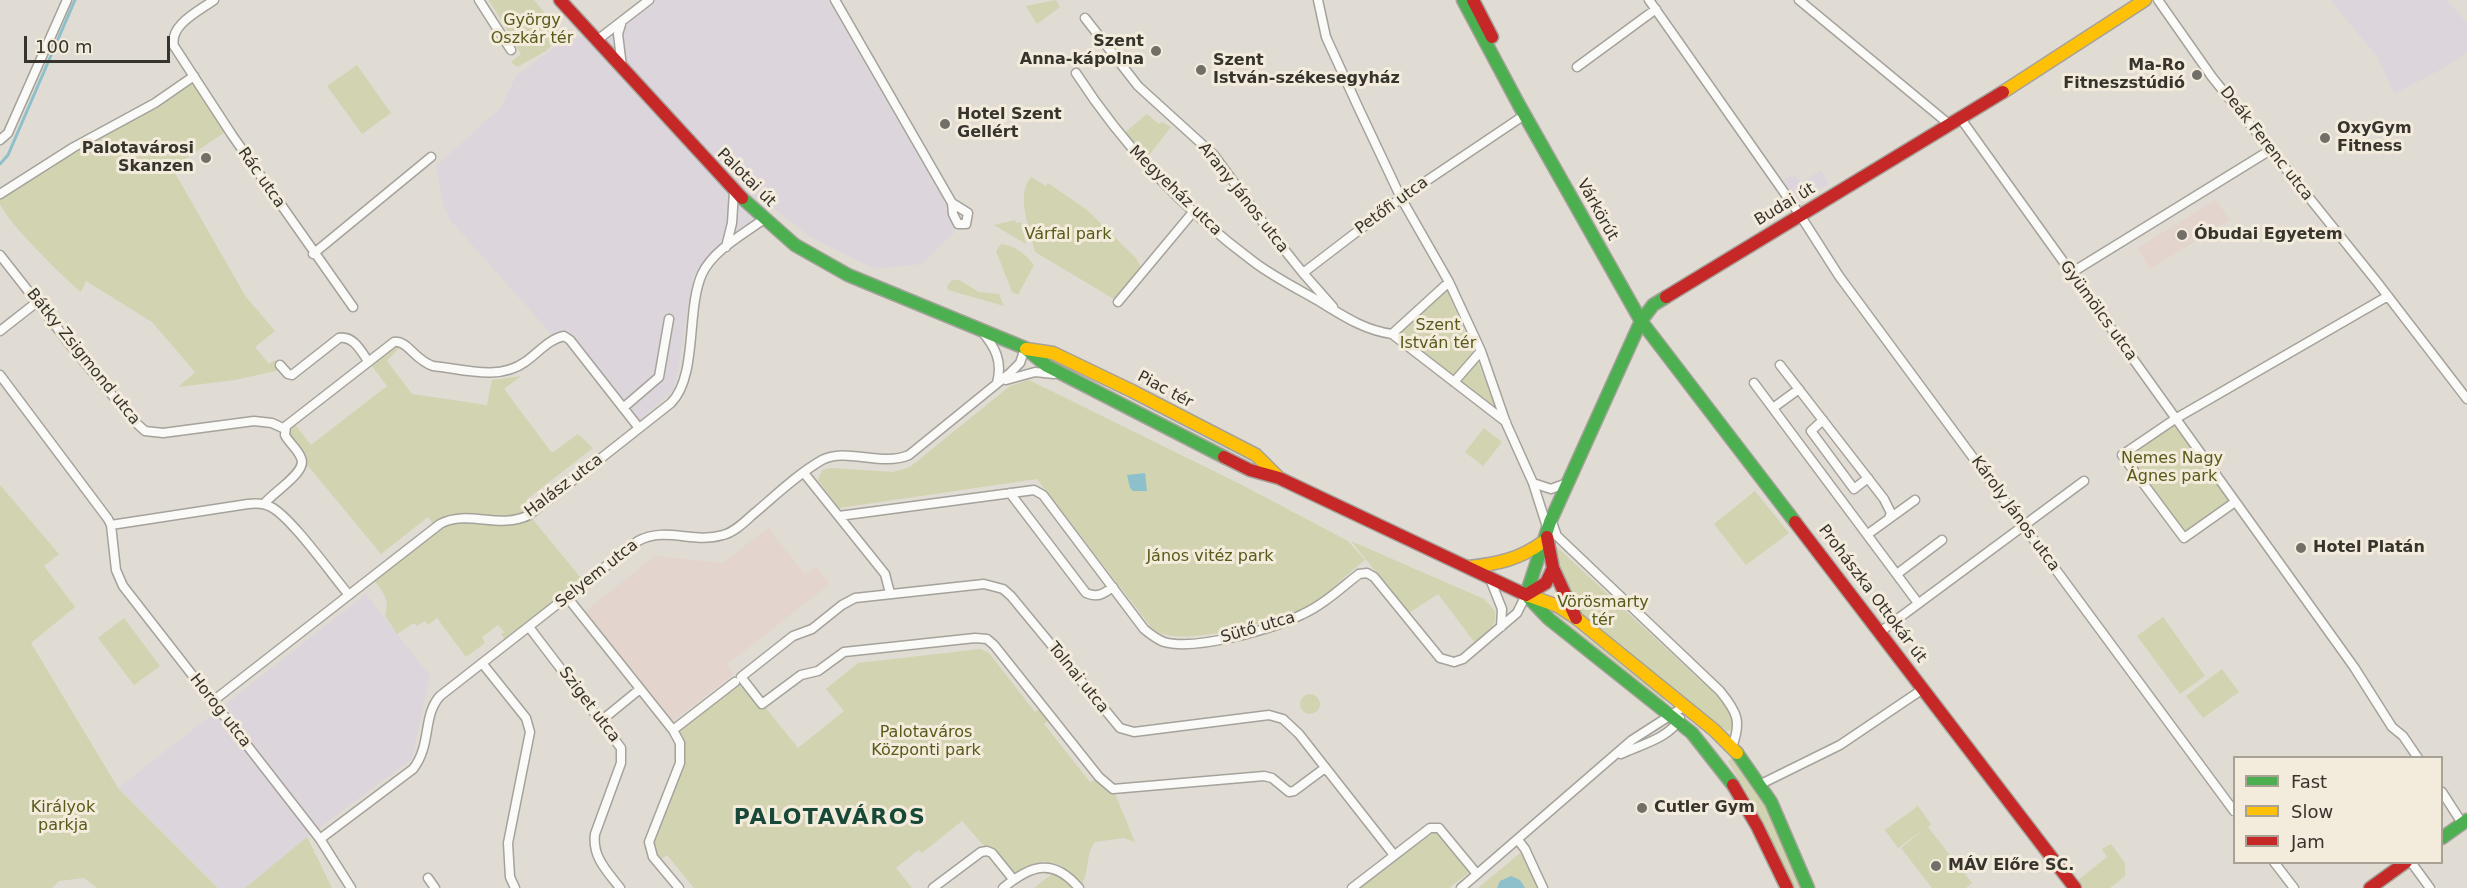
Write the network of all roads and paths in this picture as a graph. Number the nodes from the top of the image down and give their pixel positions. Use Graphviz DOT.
graph roads {
  1 [pos="67,0"];
  2 [pos="214,0"];
  3 [pos="479,0"];
  4 [pos="560,0"];
  5 [pos="649,0"];
  6 [pos="835,0"];
  7 [pos="1318,0"];
  8 [pos="1463,0"];
  9 [pos="1473,0"];
  10 [pos="1649,0"];
  11 [pos="1798,0"];
  12 [pos="2145,0"];
  13 [pos="2158,0"];
  14 [pos="1656,9"];
  15 [pos="1085,18"];
  16 [pos="623,19"];
  17 [pos="596,40"];
  18 [pos="511,50"];
  19 [pos="1577,67"];
  20 [pos="622,70"];
  21 [pos="1076,73"];
  22 [pos="194,76"];
  23 [pos="1526,114"];
  24 [pos="1955,122"];
  25 [pos="0,140"];
  26 [pos="2272,149"];
  27 [pos="431,157"];
  28 [pos="734,191"];
  29 [pos="0,194"];
  30 [pos="1401,198"];
  31 [pos="952,203"];
  32 [pos="1193,212"];
  33 [pos="1800,215"];
  34 [pos="764,219"];
  35 [pos="726,247"];
  36 [pos="313,254"];
  37 [pos="0,255"];
  38 [pos="1303,273"];
  39 [pos="2071,273"];
  40 [pos="1449,282"];
  41 [pos="2388,296"];
  42 [pos="37,302"];
  43 [pos="1118,302"];
  44 [pos="353,307"];
  45 [pos="1337,312"];
  46 [pos="954,318"];
  47 [pos="669,319"];
  48 [pos="1641,321"];
  49 [pos="979,327"];
  50 [pos="0,331"];
  51 [pos="1392,334"];
  52 [pos="1025,348"];
  53 [pos="1481,351"];
  54 [pos="369,361"];
  55 [pos="280,364"];
  56 [pos="1780,365"];
  57 [pos="0,375"];
  58 [pos="1066,377"];
  59 [pos="1454,382"];
  60 [pos="1754,383"];
  61 [pos="997,384"];
  62 [pos="1799,389"];
  63 [pos="2467,399"];
  64 [pos="623,408"];
  65 [pos="1773,408"];
  66 [pos="2175,419"];
  67 [pos="1823,420"];
  68 [pos="1506,423"];
  69 [pos="639,428"];
  70 [pos="285,429"];
  71 [pos="804,473"];
  72 [pos="1279,478"];
  73 [pos="1868,478"];
  74 [pos="2084,481"];
  75 [pos="1567,482"];
  76 [pos="1533,483"];
  77 [pos="1010,493"];
  78 [pos="1915,500"];
  79 [pos="2235,502"];
  80 [pos="264,504"];
  81 [pos="839,516"];
  82 [pos="1552,517"];
  83 [pos="1889,518"];
  84 [pos="111,525"];
  85 [pos="2024,526"];
  86 [pos="1868,534"];
  87 [pos="1545,536"];
  88 [pos="1942,540"];
  89 [pos="1468,567"];
  90 [pos="1552,568"];
  91 [pos="1896,574"];
  92 [pos="1489,578"];
  93 [pos="1113,587"];
  94 [pos="890,593"];
  95 [pos="349,595"];
  96 [pos="1527,595"];
  97 [pos="567,597"];
  98 [pos="1918,603"];
  99 [pos="1576,618"];
  100 [pos="529,627"];
  101 [pos="1501,627"];
  102 [pos="1880,632"];
  103 [pos="482,663"];
  104 [pos="738,679"];
  105 [pos="640,689"];
  106 [pos="1923,689"];
  107 [pos="213,701"];
  108 [pos="1685,706"];
  109 [pos="1674,718"];
  110 [pos="602,720"];
  111 [pos="673,730"];
  112 [pos="1732,747"];
  113 [pos="2417,756"];
  114 [pos="1325,768"];
  115 [pos="1761,784"];
  116 [pos="2443,793"];
  117 [pos="2233,808"];
  118 [pos="2465,821"];
  119 [pos="2443,837"];
  120 [pos="320,839"];
  121 [pos="1518,840"];
  122 [pos="1394,855"];
  123 [pos="2276,864"];
  124 [pos="2406,864"];
  125 [pos="2411,864"];
  126 [pos="1477,874"];
  127 [pos="428,878"];
  128 [pos="1013,879"];
  129 [pos="351,888"];
  130 [pos="435,888"];
  131 [pos="515,888"];
  132 [pos="620,888"];
  133 [pos="679,888"];
  134 [pos="933,888"];
  135 [pos="1003,888"];
  136 [pos="1078,888"];
  137 [pos="1352,888"];
  138 [pos="1461,888"];
  139 [pos="1543,888"];
  140 [pos="1786,888"];
  141 [pos="1808,888"];
  142 [pos="2075,888"];
  143 [pos="2294,888"];
  144 [pos="2370,888"];
  145 [pos="2430,888"];
  1 -- 25 [label="street"];
  2 -- 22 [label="street, Rác utca"];
  3 -- 18 [label="street"];
  4 -- 17 [label="main road, Palotai út"];
  5 -- 16 [label="street"];
  6 -- 31 [label="street"];
  7 -- 30 [label="street"];
  8 -- 23 [label="main road, Várkörút"];
  9 -- 23 [label="main road, Várkörút"];
  10 -- 14 [label="street, Károly János utca"];
  11 -- 24 [label="street, Gyümölcs utca"];
  12 -- 24 [label="main road, Budai út"];
  13 -- 26 [label="street, Deák Ferenc utca"];
  14 -- 19 [label="street"];
  14 -- 33 [label="street, Károly János utca"];
  15 -- 38 [label="street, Arany János utca"];
  16 -- 17 [label="street"];
  16 -- 20 [label="street"];
  17 -- 20 [label="main road, Palotai út"];
  20 -- 28 [label="main road, Palotai út"];
  21 -- 32 [label="street, Megyeház utca"];
  22 -- 29 [label="street"];
  22 -- 36 [label="street, Rác utca"];
  23 -- 30 [label="street, Petőfi utca"];
  23 -- 48 [label="main road, Várkörút"];
  24 -- 33 [label="main road, Budai út"];
  24 -- 39 [label="street, Gyümölcs utca"];
  26 -- 39 [label="street"];
  26 -- 41 [label="street, Deák Ferenc utca"];
  27 -- 36 [label="street"];
  28 -- 34 [label="main road, Palotai út"];
  28 -- 35 [label="street"];
  30 -- 38 [label="street, Petőfi utca"];
  30 -- 40 [label="street"];
  32 -- 43 [label="street"];
  32 -- 45 [label="street, Megyeház utca"];
  33 -- 48 [label="main road, Budai út"];
  33 -- 85 [label="street, Károly János utca"];
  34 -- 35 [label="street, Halász utca"];
  34 -- 46 [label="main road, Palotai út"];
  35 -- 69 [label="street, Halász utca"];
  36 -- 44 [label="street, Rác utca"];
  37 -- 42 [label="street, Bátky Zsigmond utca"];
  38 -- 45 [label="street"];
  39 -- 66 [label="street, Gyümölcs utca"];
  40 -- 51 [label="street"];
  40 -- 53 [label="street"];
  41 -- 63 [label="street, Deák Ferenc utca"];
  41 -- 66 [label="street"];
  42 -- 50 [label="street"];
  42 -- 70 [label="street, Bátky Zsigmond utca"];
  45 -- 51 [label="street, Megyeház utca"];
  46 -- 49 [label="main road, Piac tér"];
  47 -- 64 [label="street"];
  48 -- 75 [label="main road, Budai út"];
  48 -- 102 [label="main road, Prohászka Ottokár út"];
  49 -- 52 [label="main road, Piac tér"];
  49 -- 61 [label="street"];
  51 -- 59 [label="street"];
  52 -- 58 [label="main road, Piac tér"];
  52 -- 61 [label="street, Selyem utca"];
  52 -- 72 [label="main road, Piac tér"];
  53 -- 59 [label="street"];
  53 -- 68 [label="street"];
  54 -- 55 [label="street"];
  54 -- 64 [label="street"];
  54 -- 70 [label="street"];
  56 -- 62 [label="street"];
  57 -- 84 [label="street"];
  58 -- 61 [label="street, Selyem utca"];
  58 -- 72 [label="main road, Piac tér"];
  59 -- 68 [label="street"];
  60 -- 65 [label="street"];
  61 -- 71 [label="street, Selyem utca"];
  62 -- 65 [label="street"];
  62 -- 67 [label="street"];
  64 -- 69 [label="street"];
  65 -- 86 [label="street"];
  66 -- 79 [label="street, Gyümölcs utca"];
  66 -- 79 [label="street"];
  67 -- 73 [label="street"];
  67 -- 73 [label="street"];
  68 -- 76 [label="street"];
  69 -- 95 [label="street, Halász utca"];
  70 -- 80 [label="street"];
  71 -- 81 [label="street"];
  71 -- 97 [label="street, Selyem utca"];
  72 -- 89 [label="main road, Piac tér"];
  73 -- 83 [label="street"];
  74 -- 85 [label="street"];
  75 -- 76 [label="street"];
  75 -- 82 [label="main road, Budai út"];
  76 -- 87 [label="street"];
  77 -- 81 [label="street, Sütő utca"];
  77 -- 93 [label="street, Sütő utca"];
  77 -- 93 [label="street"];
  78 -- 83 [label="street"];
  79 -- 113 [label="street, Gyümölcs utca"];
  80 -- 84 [label="street"];
  80 -- 95 [label="street"];
  81 -- 94 [label="street"];
  82 -- 87 [label="main road, Budai út"];
  82 -- 112 [label="street"];
  83 -- 86 [label="street"];
  84 -- 107 [label="street, Horog utca"];
  85 -- 98 [label="street"];
  85 -- 117 [label="street, Károly János utca"];
  86 -- 91 [label="street"];
  87 -- 89 [label="main road"];
  87 -- 90 [label="main road, Budai út"];
  87 -- 96 [label="main road, Budai út"];
  88 -- 91 [label="street"];
  89 -- 92 [label="main road, Piac tér"];
  90 -- 96 [label="main road"];
  90 -- 99 [label="main road, Budai út"];
  91 -- 98 [label="street"];
  92 -- 96 [label="main road, Piac tér"];
  92 -- 101 [label="street"];
  93 -- 101 [label="street, Sütő utca"];
  94 -- 104 [label="street, Tolnai utca"];
  94 -- 114 [label="street, Tolnai utca"];
  95 -- 107 [label="street, Halász utca"];
  96 -- 99 [label="main road"];
  96 -- 101 [label="street, Sütő utca"];
  96 -- 109 [label="main road"];
  97 -- 100 [label="street, Selyem utca"];
  97 -- 105 [label="street"];
  98 -- 102 [label="street"];
  99 -- 108 [label="main road"];
  100 -- 103 [label="street, Selyem utca"];
  100 -- 110 [label="street, Sziget utca"];
  102 -- 106 [label="main road, Prohászka Ottokár út"];
  103 -- 120 [label="street, Selyem utca"];
  103 -- 131 [label="street"];
  104 -- 111 [label="street, Tolnai utca"];
  104 -- 114 [label="street"];
  105 -- 110 [label="street"];
  105 -- 111 [label="street"];
  106 -- 115 [label="street"];
  106 -- 142 [label="main road, Prohászka Ottokár út"];
  107 -- 120 [label="street, Horog utca"];
  108 -- 109 [label="street"];
  108 -- 112 [label="main road"];
  109 -- 121 [label="street"];
  109 -- 140 [label="main road"];
  110 -- 132 [label="street, Sziget utca"];
  111 -- 133 [label="street"];
  112 -- 115 [label="main road"];
  114 -- 122 [label="street, Tolnai utca"];
  115 -- 141 [label="main road"];
  116 -- 118 [label="street"];
  118 -- 119 [label="main road"];
  120 -- 129 [label="street, Horog utca"];
  121 -- 126 [label="street"];
  121 -- 139 [label="street"];
  122 -- 126 [label="street"];
  122 -- 137 [label="street"];
  123 -- 143 [label="street"];
  124 -- 144 [label="main road"];
  125 -- 145 [label="street"];
  126 -- 138 [label="street"];
  127 -- 130 [label="street"];
  128 -- 134 [label="street"];
  128 -- 135 [label="street"];
  128 -- 136 [label="street"];
}
